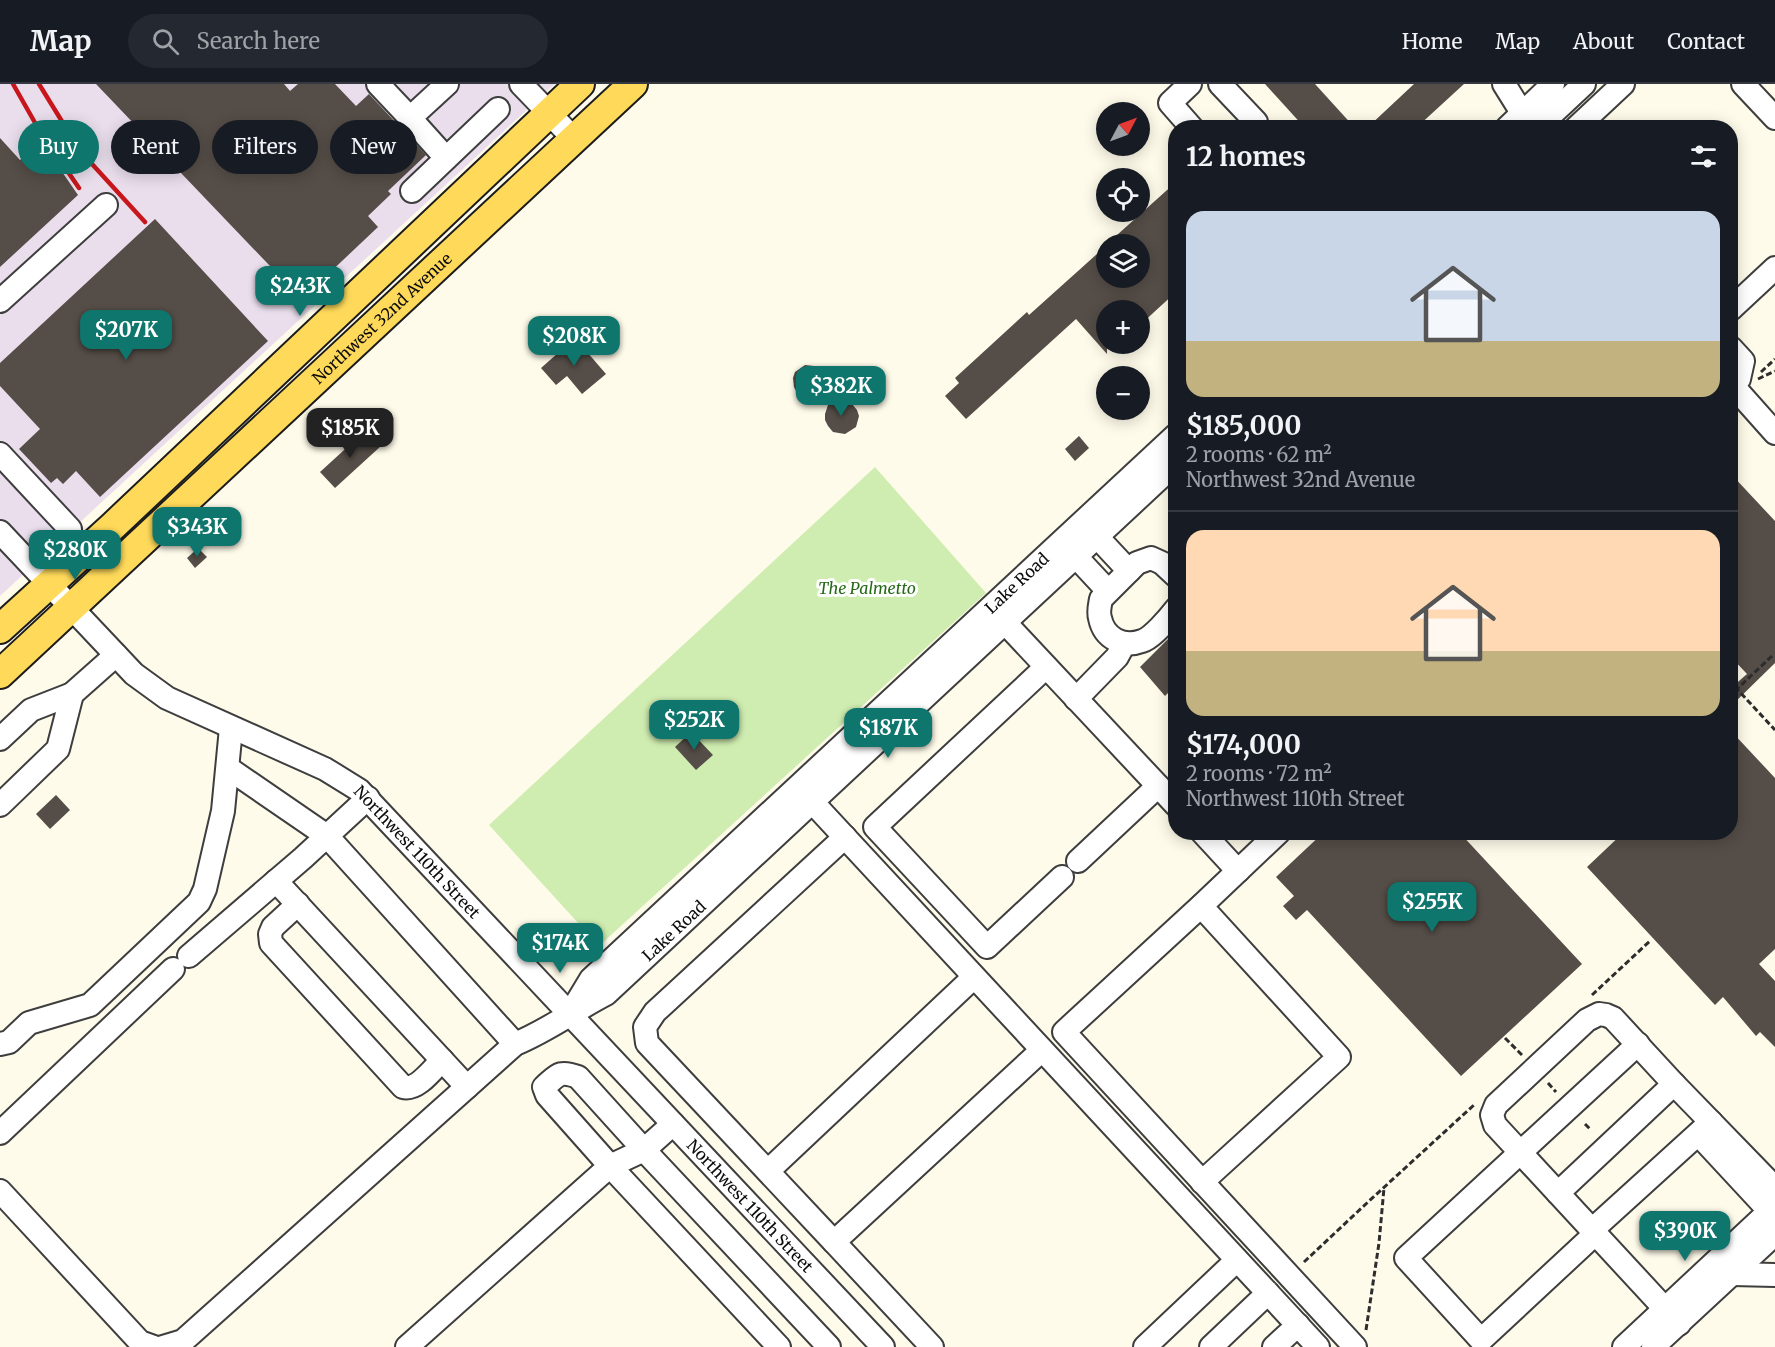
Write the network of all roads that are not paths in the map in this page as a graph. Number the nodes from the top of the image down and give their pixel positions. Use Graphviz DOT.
graph roads {
  1 [pos="378,84"];
  2 [pos="447,84"];
  3 [pos="521,84"];
  4 [pos="580,84"];
  5 [pos="633,84"];
  6 [pos="1190,84"];
  7 [pos="1220,84"];
  8 [pos="1504,84"];
  9 [pos="1553,84"];
  10 [pos="1584,84"];
  11 [pos="1623,84"];
  12 [pos="1743,84"];
  13 [pos="498,110"];
  14 [pos="548,113"];
  15 [pos="410,118"];
  16 [pos="1775,118"];
  17 [pos="1185,120"];
  18 [pos="1254,120"];
  19 [pos="1522,120"];
  20 [pos="1527,120"];
  21 [pos="1530,120"];
  22 [pos="1585,120"];
  23 [pos="574,139"];
  24 [pos="446,158"];
  25 [pos="412,191"];
  26 [pos="106,205"];
  27 [pos="1775,268"];
  28 [pos="0,301"];
  29 [pos="1738,302"];
  30 [pos="1738,356"];
  31 [pos="1738,381"];
  32 [pos="1738,391"];
  33 [pos="1775,433"];
  34 [pos="1168,444"];
  35 [pos="0,454"];
  36 [pos="1168,469"];
  37 [pos="70,529"];
  38 [pos="1090,529"];
  39 [pos="0,532"];
  40 [pos="1069,549"];
  41 [pos="1168,569"];
  42 [pos="1129,571"];
  43 [pos="49,583"];
  44 [pos="1108,591"];
  45 [pos="72,608"];
  46 [pos="998,615"];
  47 [pos="1168,617"];
  48 [pos="0,629"];
  49 [pos="1124,644"];
  50 [pos="117,655"];
  51 [pos="1046,667"];
  52 [pos="0,674"];
  53 [pos="72,694"];
  54 [pos="1076,699"];
  55 [pos="231,728"];
  56 [pos="0,739"];
  57 [pos="228,768"];
  58 [pos="1158,786"];
  59 [pos="805,794"];
  60 [pos="1168,797"];
  61 [pos="368,798"];
  62 [pos="0,805"];
  63 [pos="327,836"];
  64 [pos="844,837"];
  65 [pos="1209,840"];
  66 [pos="1271,840"];
  67 [pos="1238,871"];
  68 [pos="276,881"];
  69 [pos="298,904"];
  70 [pos="1201,906"];
  71 [pos="974,977"];
  72 [pos="570,1013"];
  73 [pos="0,1044"];
  74 [pos="515,1044"];
  75 [pos="1638,1044"];
  76 [pos="1042,1050"];
  77 [pos="442,1060"];
  78 [pos="1674,1084"];
  79 [pos="467,1087"];
  80 [pos="673,1124"];
  81 [pos="1705,1128"];
  82 [pos="0,1133"];
  83 [pos="644,1150"];
  84 [pos="1520,1152"];
  85 [pos="610,1166"];
  86 [pos="768,1171"];
  87 [pos="1202,1182"];
  88 [pos="1775,1188"];
  89 [pos="0,1191"];
  90 [pos="1558,1193"];
  91 [pos="1224,1206"];
  92 [pos="1773,1212"];
  93 [pos="1204,1224"];
  94 [pos="1593,1232"];
  95 [pos="1775,1234"];
  96 [pos="834,1242"];
  97 [pos="1237,1260"];
  98 [pos="1732,1274"];
  99 [pos="1775,1275"];
  100 [pos="1268,1293"];
  101 [pos="1672,1316"];
  102 [pos="1298,1325"];
  103 [pos="1360,1340"];
  104 [pos="154,1347"];
  105 [pos="163,1347"];
  106 [pos="407,1347"];
  107 [pos="779,1347"];
  108 [pos="829,1347"];
  109 [pos="883,1347"];
  110 [pos="932,1347"];
  111 [pos="1145,1347"];
  112 [pos="1211,1347"];
  113 [pos="1274,1347"];
  114 [pos="1318,1347"];
  115 [pos="1624,1347"];
  116 [pos="1653,1347"];
  1 -- 15 [label="street"];
  2 -- 15 [label="street"];
  3 -- 14 [label="street"];
  4 -- 14 [label="main road, Northwest 32nd Avenue"];
  5 -- 23 [label="main road, Northwest 32nd Avenue"];
  6 -- 17 [label="street"];
  7 -- 18 [label="street"];
  8 -- 19 [label="street"];
  9 -- 20 [label="street"];
  10 -- 21 [label="street"];
  11 -- 22 [label="street"];
  12 -- 16 [label="street"];
  13 -- 24 [label="street"];
  14 -- 23 [label="street"];
  14 -- 43 [label="main road, Northwest 32nd Avenue"];
  15 -- 24 [label="street"];
  23 -- 45 [label="main road, Northwest 32nd Avenue"];
  24 -- 25 [label="street"];
  26 -- 28 [label="street"];
  27 -- 29 [label="street"];
  30 -- 31 [label="street"];
  32 -- 33 [label="street"];
  34 -- 38 [label="street, Lake Road"];
  35 -- 37 [label="street"];
  36 -- 38 [label="street, Lake Road"];
  38 -- 40 [label="street, Lake Road"];
  38 -- 42 [label="street"];
  39 -- 43 [label="street, Northwest 110th Street"];
  40 -- 44 [label="street"];
  40 -- 46 [label="street, Lake Road"];
  41 -- 42 [label="street"];
  42 -- 44 [label="street"];
  43 -- 45 [label="street, Northwest 110th Street"];
  43 -- 48 [label="main road, Northwest 32nd Avenue"];
  44 -- 49 [label="street"];
  45 -- 50 [label="street, Northwest 110th Street"];
  45 -- 52 [label="main road, Northwest 32nd Avenue"];
  46 -- 51 [label="street"];
  46 -- 59 [label="street, Lake Road"];
  47 -- 49 [label="street"];
  49 -- 54 [label="street"];
  50 -- 53 [label="street"];
  50 -- 55 [label="street, Northwest 110th Street"];
  51 -- 54 [label="street"];
  51 -- 58 [label="street"];
  53 -- 56 [label="street"];
  53 -- 62 [label="street"];
  54 -- 58 [label="street"];
  55 -- 57 [label="street"];
  55 -- 61 [label="street, Northwest 110th Street"];
  57 -- 63 [label="street"];
  57 -- 73 [label="street"];
  58 -- 60 [label="street"];
  59 -- 64 [label="street"];
  59 -- 72 [label="street, Lake Road"];
  61 -- 63 [label="street"];
  61 -- 72 [label="street, Northwest 110th Street"];
  63 -- 68 [label="street"];
  63 -- 74 [label="street"];
  64 -- 71 [label="street"];
  64 -- 86 [label="street"];
  65 -- 67 [label="street"];
  66 -- 67 [label="street"];
  67 -- 70 [label="street"];
  68 -- 69 [label="street"];
  68 -- 82 [label="street"];
  69 -- 77 [label="street"];
  69 -- 77 [label="street"];
  70 -- 87 [label="street"];
  70 -- 87 [label="street"];
  71 -- 76 [label="street"];
  71 -- 86 [label="street"];
  72 -- 74 [label="street, Lake Road"];
  72 -- 80 [label="street, Northwest 110th Street"];
  74 -- 79 [label="street, Lake Road"];
  75 -- 78 [label="street"];
  75 -- 84 [label="street"];
  75 -- 84 [label="street"];
  76 -- 93 [label="street"];
  76 -- 96 [label="street"];
  77 -- 79 [label="street"];
  78 -- 81 [label="street"];
  78 -- 90 [label="street"];
  79 -- 105 [label="street, Lake Road"];
  80 -- 83 [label="street"];
  80 -- 109 [label="street, Northwest 110th Street"];
  81 -- 88 [label="street"];
  81 -- 92 [label="street"];
  81 -- 94 [label="street"];
  83 -- 85 [label="street"];
  83 -- 85 [label="street"];
  83 -- 108 [label="street"];
  84 -- 90 [label="street"];
  84 -- 94 [label="street"];
  85 -- 106 [label="street"];
  85 -- 107 [label="street"];
  86 -- 96 [label="street"];
  87 -- 91 [label="street"];
  89 -- 104 [label="street"];
  90 -- 94 [label="street"];
  91 -- 93 [label="street"];
  91 -- 103 [label="street"];
  92 -- 101 [label="street"];
  93 -- 97 [label="street"];
  94 -- 101 [label="street"];
  95 -- 98 [label="street"];
  96 -- 110 [label="street"];
  97 -- 100 [label="street"];
  97 -- 111 [label="street"];
  98 -- 99 [label="street"];
  98 -- 101 [label="street"];
  100 -- 102 [label="street"];
  100 -- 112 [label="street"];
  101 -- 115 [label="street"];
  101 -- 116 [label="street"];
  102 -- 113 [label="street"];
  102 -- 114 [label="street"];
}
